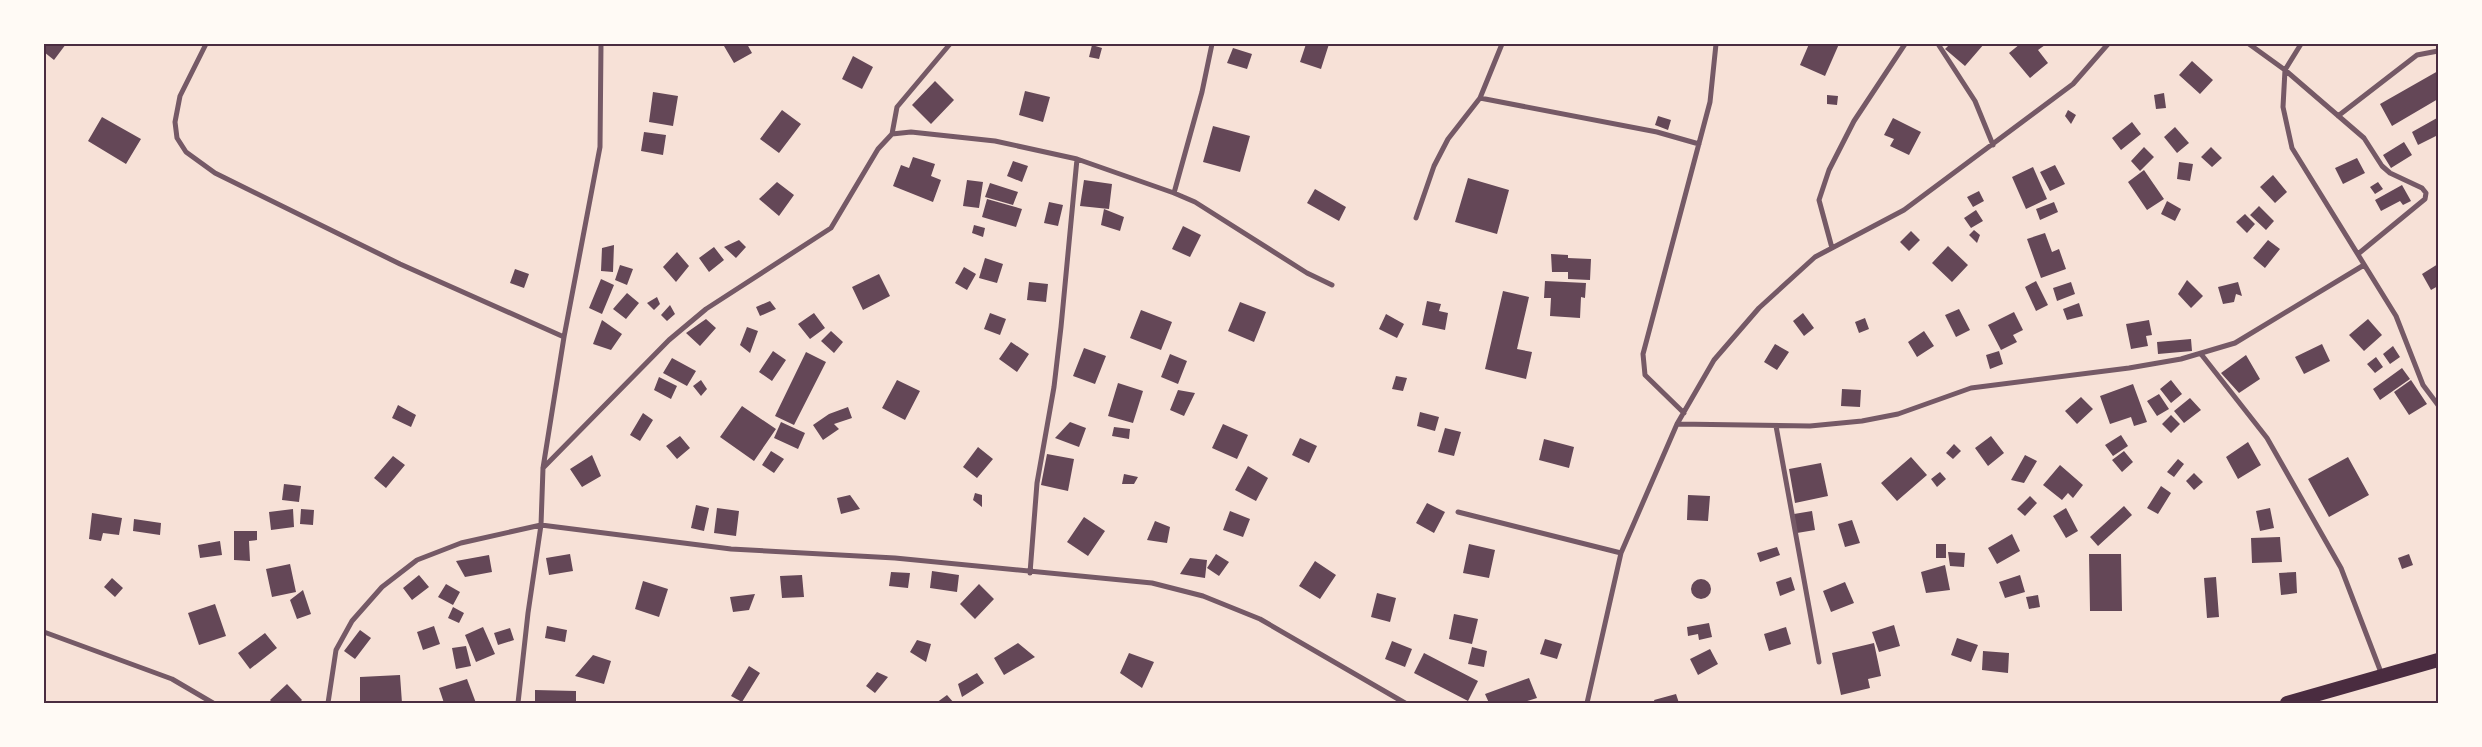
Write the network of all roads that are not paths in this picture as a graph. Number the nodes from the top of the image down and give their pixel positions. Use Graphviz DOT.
graph roads {
  1 [pos="206,44"];
  2 [pos="601,44"];
  3 [pos="950,44"];
  4 [pos="1212,44"];
  5 [pos="1502,44"];
  6 [pos="1716,44"];
  7 [pos="1905,44"];
  8 [pos="1938,44"];
  9 [pos="2108,44"];
  10 [pos="2249,44"];
  11 [pos="2302,44"];
  12 [pos="2438,51"];
  13 [pos="2284,70"];
  14 [pos="1480,98"];
  15 [pos="2338,116"];
  16 [pos="892,134"];
  17 [pos="1699,144"];
  18 [pos="1993,145"];
  19 [pos="1077,160"];
  20 [pos="1174,193"];
  21 [pos="1416,218"];
  22 [pos="1832,248"];
  23 [pos="2358,254"];
  24 [pos="2364,265"];
  25 [pos="1332,285"];
  26 [pos="564,338"];
  27 [pos="2201,354"];
  28 [pos="2438,405"];
  29 [pos="1684,413"];
  30 [pos="1677,424"];
  31 [pos="1776,426"];
  32 [pos="543,468"];
  33 [pos="1458,512"];
  34 [pos="541,525"];
  35 [pos="1621,553"];
  36 [pos="1030,573"];
  37 [pos="44,632"];
  38 [pos="2438,660"];
  39 [pos="1819,662"];
  40 [pos="2382,676"];
  41 [pos="213,703"];
  42 [pos="328,703"];
  43 [pos="518,703"];
  44 [pos="1405,703"];
  45 [pos="1588,703"];
  46 [pos="2287,703"];
  1 -- 26 [label="street"];
  2 -- 26 [label="street"];
  3 -- 16 [label="street"];
  4 -- 20 [label="street"];
  5 -- 14 [label="street"];
  6 -- 17 [label="street"];
  7 -- 22 [label="street"];
  8 -- 18 [label="street"];
  9 -- 18 [label="street"];
  10 -- 13 [label="street"];
  11 -- 13 [label="street"];
  12 -- 15 [label="street"];
  13 -- 15 [label="street"];
  13 -- 23 [label="street"];
  14 -- 17 [label="street"];
  14 -- 21 [label="street"];
  15 -- 23 [label="street"];
  16 -- 19 [label="street"];
  16 -- 32 [label="street"];
  17 -- 29 [label="street"];
  18 -- 22 [label="street"];
  19 -- 20 [label="street"];
  19 -- 36 [label="street"];
  20 -- 25 [label="street"];
  22 -- 29 [label="street"];
  23 -- 24 [label="street"];
  24 -- 27 [label="street"];
  24 -- 28 [label="street"];
  26 -- 32 [label="street"];
  27 -- 31 [label="street"];
  27 -- 40 [label="street"];
  29 -- 30 [label="street"];
  30 -- 31 [label="street"];
  30 -- 35 [label="street"];
  31 -- 39 [label="street"];
  32 -- 34 [label="street"];
  33 -- 35 [label="street"];
  34 -- 36 [label="street"];
  34 -- 42 [label="street"];
  34 -- 43 [label="street"];
  35 -- 45 [label="street"];
  36 -- 44 [label="street"];
  37 -- 41 [label="street"];
  38 -- 40 [label="highway"];
  40 -- 46 [label="highway"];
}
